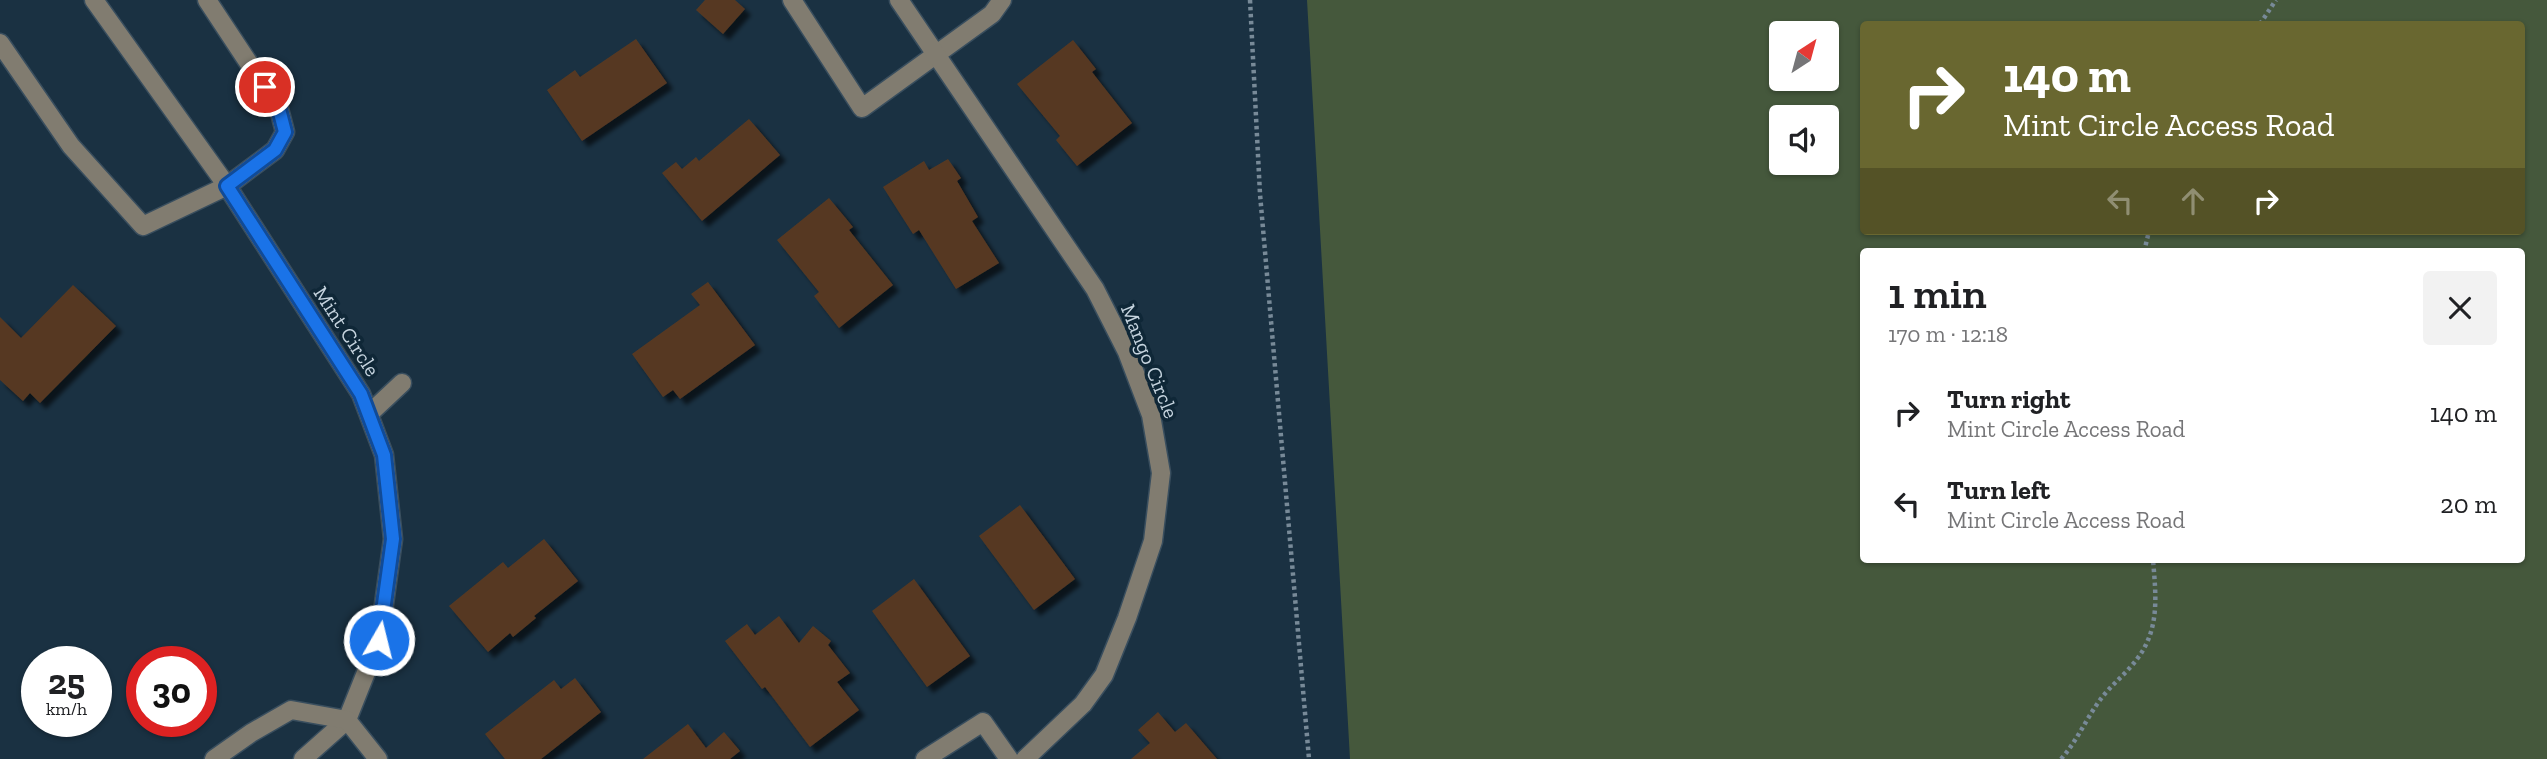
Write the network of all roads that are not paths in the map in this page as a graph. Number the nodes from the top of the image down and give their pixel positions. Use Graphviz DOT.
graph roads {
  1 [pos="94,0"];
  2 [pos="207,0"];
  3 [pos="792,0"];
  4 [pos="899,0"];
  5 [pos="1002,0"];
  6 [pos="0,43"];
  7 [pos="936,55"];
  8 [pos="227,186"];
  9 [pos="402,383"];
  10 [pos="369,414"];
  11 [pos="347,720"];
  12 [pos="214,759"];
  13 [pos="303,759"];
  14 [pos="378,759"];
  15 [pos="925,759"];
  16 [pos="1009,759"];
  17 [pos="1025,759"];
  1 -- 8 [label="street, Mint Circle"];
  2 -- 8 [label="street"];
  3 -- 7 [label="street"];
  4 -- 7 [label="street, Mango Circle"];
  5 -- 7 [label="street"];
  6 -- 8 [label="street"];
  7 -- 17 [label="street, Mango Circle"];
  8 -- 10 [label="street, Mint Circle"];
  9 -- 10 [label="street"];
  10 -- 11 [label="street, Mint Circle"];
  11 -- 12 [label="street"];
  11 -- 13 [label="street, Mint Circle"];
  11 -- 14 [label="street"];
  15 -- 16 [label="street"];
}
